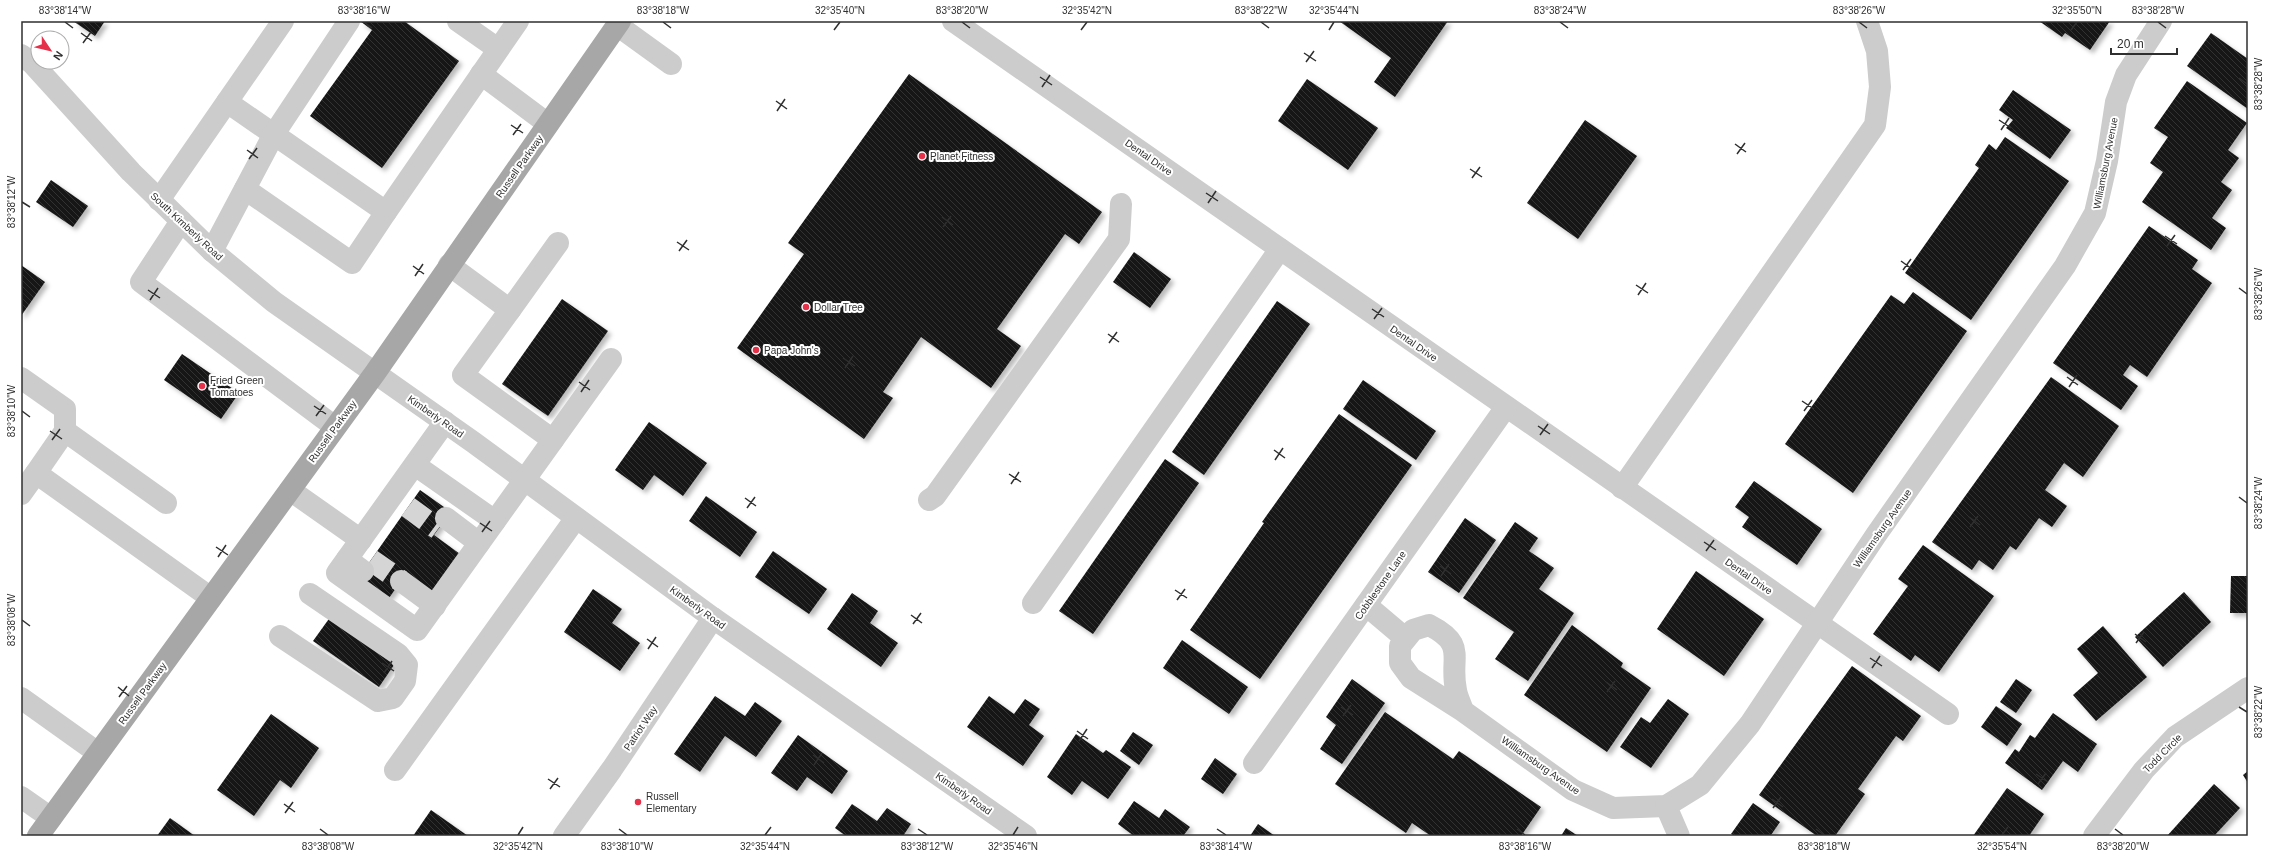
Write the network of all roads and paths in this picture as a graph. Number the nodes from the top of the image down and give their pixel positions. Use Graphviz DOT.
graph roads {
  1 [pos="283,21"];
  2 [pos="349,21"];
  3 [pos="458,21"];
  4 [pos="518,21"];
  5 [pos="953,21"];
  6 [pos="1867,21"];
  7 [pos="2161,21"];
  8 [pos="618,23"];
  9 [pos="498,49"];
  10 [pos="21,55"];
  11 [pos="671,64"];
  12 [pos="481,74"];
  13 [pos="227,102"];
  14 [pos="548,124"];
  15 [pos="274,134"];
  16 [pos="244,189"];
  17 [pos="159,200"];
  18 [pos="1121,204"];
  19 [pos="386,212"];
  20 [pos="181,222"];
  21 [pos="558,243"];
  22 [pos="1280,249"];
  23 [pos="212,251"];
  24 [pos="449,265"];
  25 [pos="510,310"];
  26 [pos="611,359"];
  27 [pos="375,373"];
  28 [pos="21,378"];
  29 [pos="1506,407"];
  30 [pos="445,422"];
  31 [pos="335,427"];
  32 [pos="65,431"];
  33 [pos="553,440"];
  34 [pos="415,465"];
  35 [pos="36,473"];
  36 [pos="524,480"];
  37 [pos="1622,488"];
  38 [pos="290,490"];
  39 [pos="21,494"];
  40 [pos="929,500"];
  41 [pos="166,503"];
  42 [pos="576,518"];
  43 [pos="495,522"];
  44 [pos="442,524"];
  45 [pos="476,548"];
  46 [pos="356,559"];
  47 [pos="397,587"];
  48 [pos="211,598"];
  49 [pos="1033,603"];
  50 [pos="1366,605"];
  51 [pos="431,611"];
  52 [pos="714,618"];
  53 [pos="1817,624"];
  54 [pos="280,636"];
  55 [pos="1405,638"];
  56 [pos="2248,688"];
  57 [pos="21,698"];
  58 [pos="1463,711"];
  59 [pos="1948,714"];
  60 [pos="98,753"];
  61 [pos="1254,763"];
  62 [pos="395,770"];
  63 [pos="21,797"];
  64 [pos="1666,806"];
  65 [pos="51,818"];
  66 [pos="38,836"];
  67 [pos="564,836"];
  68 [pos="1026,836"];
  69 [pos="1679,836"];
  70 [pos="2094,836"];
  1 -- 13 [label="street"];
  2 -- 15 [label="street"];
  3 -- 9 [label="street"];
  4 -- 9 [label="street"];
  5 -- 22 [label="street, Dental Drive"];
  6 -- 37 [label="street"];
  7 -- 53 [label="street, Williamsburg Avenue"];
  8 -- 11 [label="street"];
  8 -- 14 [label="main road, Russell Parkway"];
  9 -- 12 [label="street"];
  10 -- 17 [label="street, South Kimberly Road"];
  12 -- 14 [label="street"];
  12 -- 19 [label="street"];
  13 -- 15 [label="street"];
  13 -- 17 [label="street"];
  14 -- 24 [label="main road, Russell Parkway"];
  15 -- 16 [label="street"];
  15 -- 19 [label="street"];
  16 -- 19 [label="street"];
  16 -- 23 [label="street"];
  17 -- 20 [label="street, South Kimberly Road"];
  18 -- 40 [label="street"];
  20 -- 23 [label="street, South Kimberly Road"];
  20 -- 31 [label="street"];
  21 -- 25 [label="street"];
  22 -- 29 [label="street, Dental Drive"];
  22 -- 49 [label="street"];
  23 -- 27 [label="street, South Kimberly Road"];
  24 -- 25 [label="street"];
  24 -- 27 [label="main road, Russell Parkway"];
  25 -- 33 [label="street"];
  26 -- 33 [label="street"];
  27 -- 30 [label="street, Kimberly Road"];
  27 -- 31 [label="main road, Russell Parkway"];
  28 -- 32 [label="street"];
  29 -- 37 [label="street, Dental Drive"];
  29 -- 50 [label="street, Cobblestone Lane"];
  30 -- 34 [label="street"];
  30 -- 36 [label="street, Kimberly Road"];
  31 -- 38 [label="main road, Russell Parkway"];
  32 -- 35 [label="street"];
  32 -- 41 [label="street"];
  33 -- 36 [label="street"];
  34 -- 43 [label="street"];
  34 -- 46 [label="street"];
  35 -- 39 [label="street"];
  35 -- 48 [label="street"];
  36 -- 42 [label="street, Kimberly Road"];
  36 -- 43 [label="street"];
  37 -- 53 [label="street, Dental Drive"];
  38 -- 46 [label="street"];
  38 -- 48 [label="main road, Russell Parkway"];
  42 -- 52 [label="street, Kimberly Road"];
  42 -- 62 [label="street"];
  43 -- 45 [label="street"];
  44 -- 45 [label="street"];
  45 -- 51 [label="street"];
  46 -- 51 [label="street"];
  46 -- 54 [label="street"];
  47 -- 51 [label="street"];
  48 -- 60 [label="main road, Russell Parkway"];
  50 -- 55 [label="street"];
  50 -- 61 [label="street, Cobblestone Lane"];
  52 -- 67 [label="street, Patriot Way"];
  52 -- 68 [label="street, Kimberly Road"];
  53 -- 59 [label="street, Dental Drive"];
  53 -- 64 [label="street, Williamsburg Avenue"];
  55 -- 58 [label="street, Williamsburg Avenue"];
  55 -- 58 [label="street"];
  56 -- 70 [label="street, Todd Circle"];
  57 -- 60 [label="street"];
  58 -- 64 [label="street, Williamsburg Avenue"];
  60 -- 65 [label="main road, Russell Parkway"];
  63 -- 65 [label="street"];
  64 -- 69 [label="street"];
  65 -- 66 [label="main road, Russell Parkway"];
}
